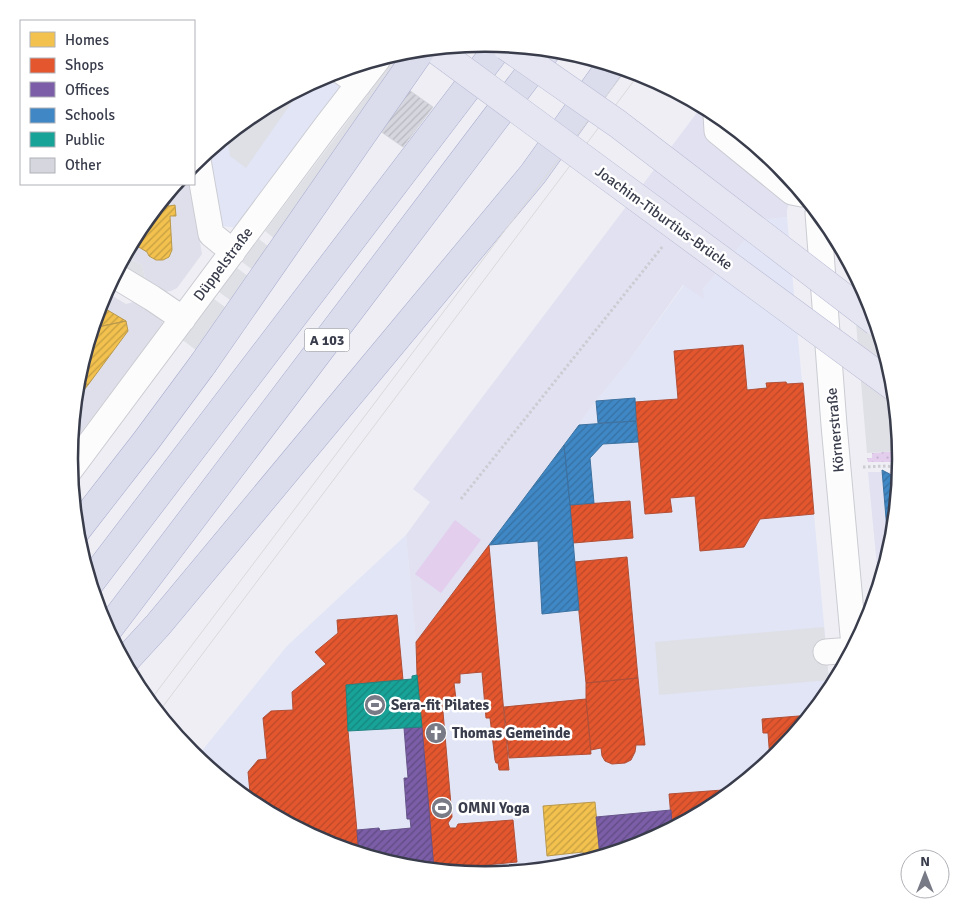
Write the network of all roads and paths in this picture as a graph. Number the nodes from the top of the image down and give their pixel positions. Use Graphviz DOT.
graph roads {
  1 [pos="494,52"];
  2 [pos="517,54"];
  3 [pos="443,55"];
  4 [pos="542,57"];
  5 [pos="415,59"];
  6 [pos="607,71"];
  7 [pos="350,78"];
  8 [pos="586,101"];
  9 [pos="717,125"];
  10 [pos="558,139"];
  11 [pos="200,170"];
  12 [pos="791,192"];
  13 [pos="819,228"];
  14 [pos="665,242"];
  15 [pos="233,252"];
  16 [pos="120,279"];
  17 [pos="864,313"];
  18 [pos="183,319"];
  19 [pos="884,380"];
  20 [pos="78,459"];
  21 [pos="863,467"];
  22 [pos="892,467"];
  23 [pos="462,499"];
  24 [pos="83,522"];
  25 [pos="95,576"];
  26 [pos="113,623"];
  27 [pos="853,633"];
  28 [pos="844,651"];
  29 [pos="826,652"];
  30 [pos="129,656"];
  1 -- 25 [label="highway, A 103"];
  2 -- 8 [label="main road, bridge"];
  3 -- 10 [label="main road, Joachim-Tiburtius-Brücke, bridge"];
  4 -- 26 [label="highway, A 103"];
  5 -- 24 [label="highway, bridge"];
  6 -- 8 [label="highway"];
  7 -- 15 [label="street, Düppelstraße"];
  8 -- 10 [label="highway"];
  8 -- 17 [label="main road, bridge"];
  9 -- 12 [label="street"];
  10 -- 19 [label="main road, Joachim-Tiburtius-Brücke, bridge"];
  10 -- 30 [label="highway"];
  11 -- 15 [label="street"];
  13 -- 27 [label="street, Körnerstraße"];
  14 -- 23 [label="path"];
  15 -- 18 [label="street, Düppelstraße"];
  16 -- 18 [label="street"];
  18 -- 20 [label="street, Düppelstraße"];
  21 -- 22 [label="path"];
  28 -- 29 [label="street"];
}
